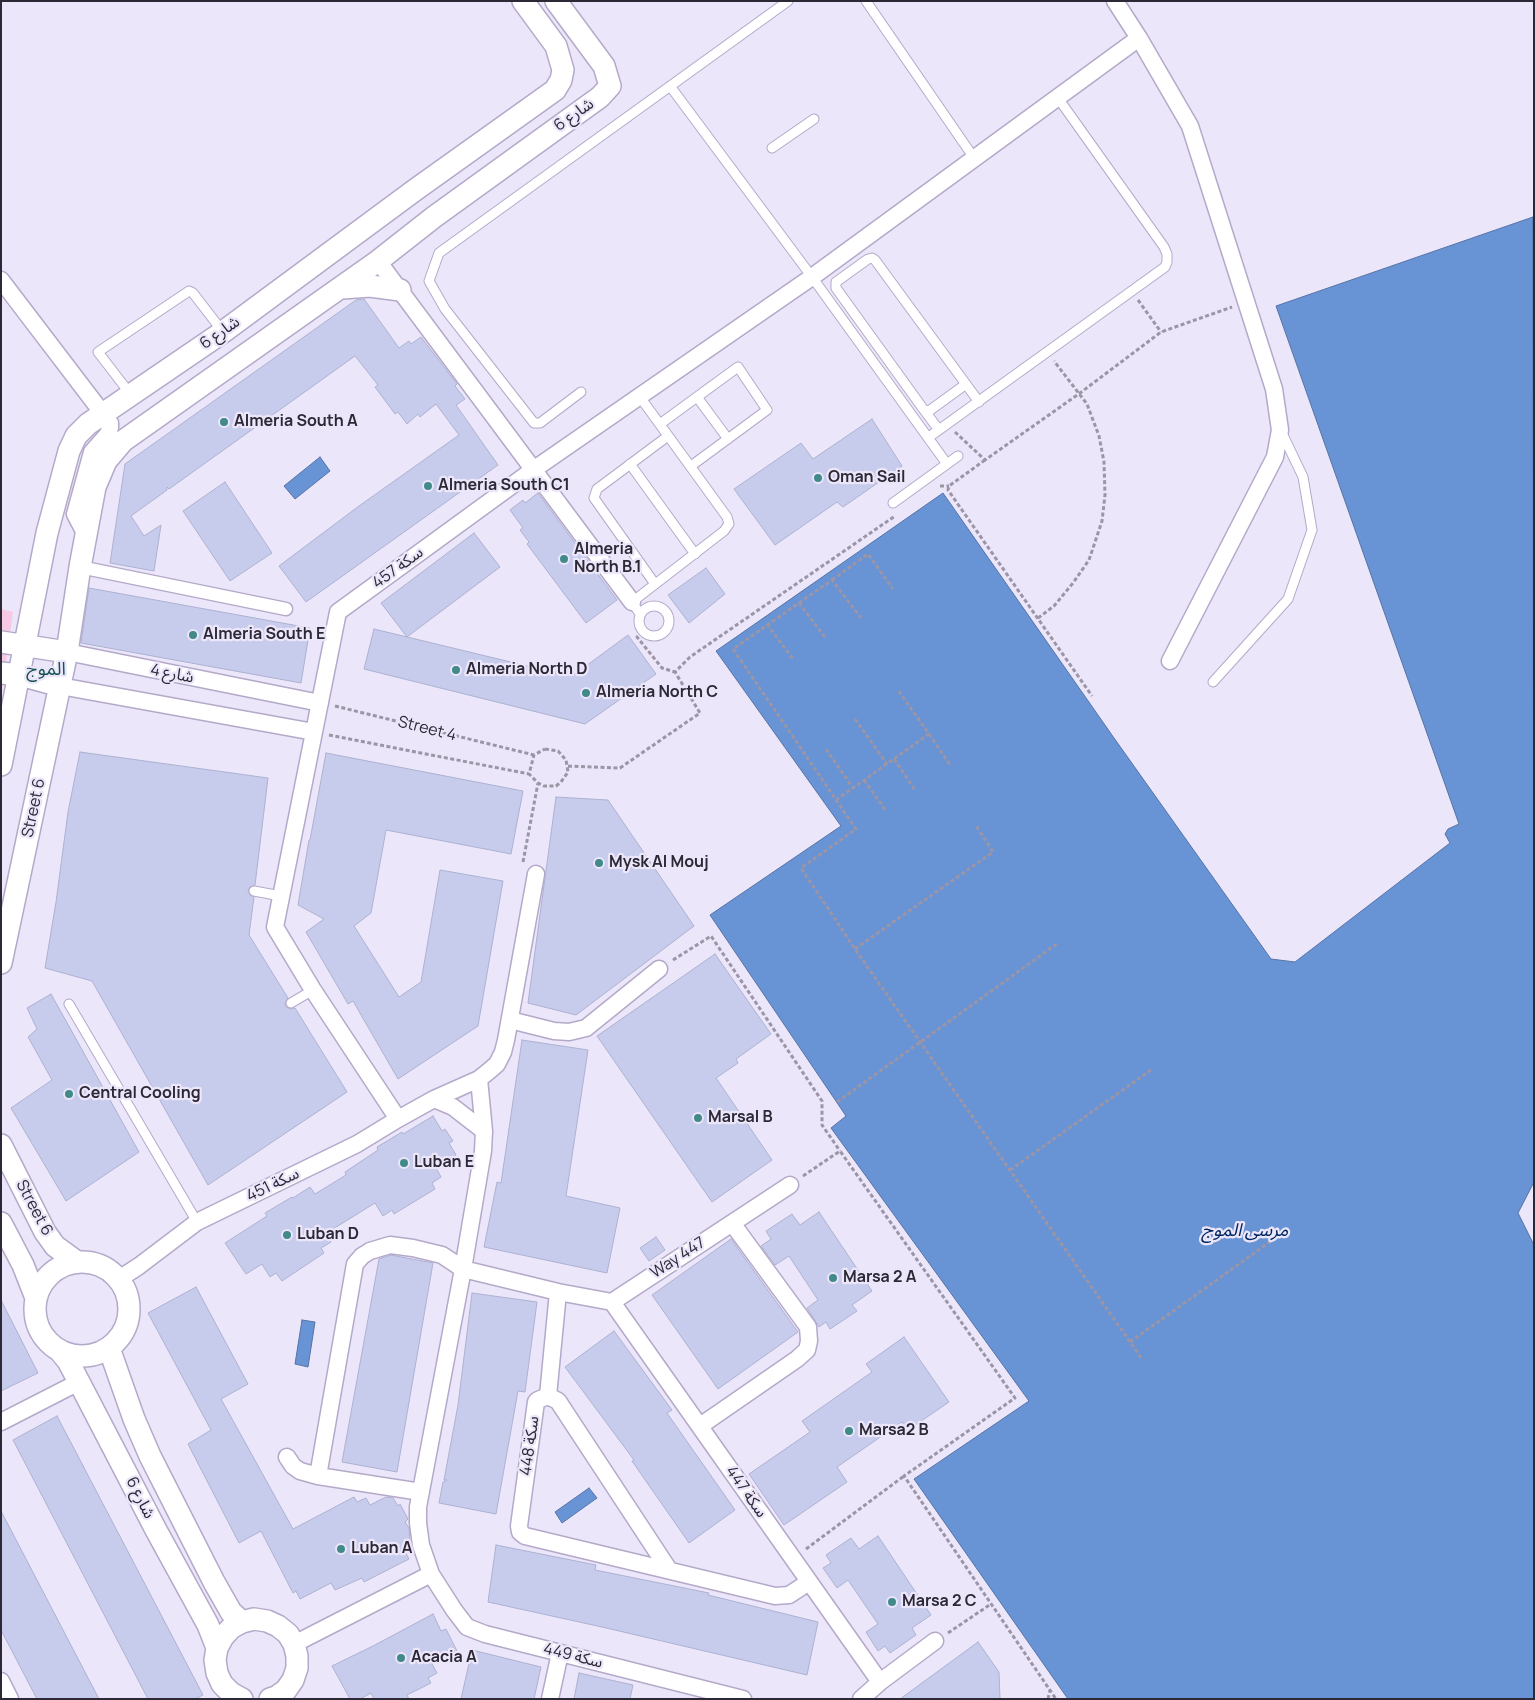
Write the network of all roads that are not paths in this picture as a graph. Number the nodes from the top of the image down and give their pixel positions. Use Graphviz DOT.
graph roads {
  1 [pos="524,1"];
  2 [pos="556,1"];
  3 [pos="788,1"];
  4 [pos="866,1"];
  5 [pos="1115,1"];
  6 [pos="1139,38"];
  7 [pos="670,86"];
  8 [pos="1058,98"];
  9 [pos="814,119"];
  10 [pos="772,148"];
  11 [pos="974,158"];
  12 [pos="358,232"];
  13 [pos="378,261"];
  14 [pos="812,277"];
  15 [pos="1,280"];
  16 [pos="339,288"];
  17 [pos="400,290"];
  18 [pos="223,332"];
  19 [pos="966,384"];
  20 [pos="581,392"];
  21 [pos="131,395"];
  22 [pos="640,397"];
  23 [pos="697,397"];
  24 [pos="979,402"];
  25 [pos="924,410"];
  26 [pos="103,414"];
  27 [pos="660,424"];
  28 [pos="939,430"];
  29 [pos="1280,430"];
  30 [pos="668,436"];
  31 [pos="928,437"];
  32 [pos="728,439"];
  33 [pos="958,456"];
  34 [pos="630,464"];
  35 [pos="946,464"];
  36 [pos="690,466"];
  37 [pos="533,470"];
  38 [pos="893,503"];
  39 [pos="86,535"];
  40 [pos="695,554"];
  41 [pos="80,568"];
  42 [pos="655,584"];
  43 [pos="33,599"];
  44 [pos="636,608"];
  45 [pos="286,609"];
  46 [pos="1,637"];
  47 [pos="1,642"];
  48 [pos="24,646"];
  49 [pos="67,652"];
  50 [pos="1170,662"];
  51 [pos="11,674"];
  52 [pos="1213,682"];
  53 [pos="60,686"];
  54 [pos="1,702"];
  55 [pos="320,703"];
  56 [pos="9,728"];
  57 [pos="314,732"];
  58 [pos="1,765"];
  59 [pos="536,874"];
  60 [pos="254,891"];
  61 [pos="281,896"];
  62 [pos="1,963"];
  63 [pos="659,969"];
  64 [pos="313,990"];
  65 [pos="291,1003"];
  66 [pos="69,1004"];
  67 [pos="510,1020"];
  68 [pos="479,1079"];
  69 [pos="434,1099"];
  70 [pos="398,1119"];
  71 [pos="484,1131"];
  72 [pos="1,1145"];
  73 [pos="790,1185"];
  74 [pos="197,1222"];
  75 [pos="1,1223"];
  76 [pos="732,1223"];
  77 [pos="77,1262"];
  78 [pos="463,1270"];
  79 [pos="118,1280"];
  80 [pos="558,1292"];
  81 [pos="36,1298"];
  82 [pos="612,1302"];
  83 [pos="108,1348"];
  84 [pos="59,1350"];
  85 [pos="79,1382"];
  86 [pos="548,1396"];
  87 [pos="1,1422"];
  88 [pos="700,1426"];
  89 [pos="287,1457"];
  90 [pos="318,1476"];
  91 [pos="421,1492"];
  92 [pos="669,1570"];
  93 [pos="431,1574"];
  94 [pos="809,1582"];
  95 [pos="242,1622"];
  96 [pos="936,1641"];
  97 [pos="294,1644"];
  98 [pos="217,1648"];
  99 [pos="560,1653"];
  100 [pos="1,1680"];
  101 [pos="880,1682"];
  102 [pos="282,1696"];
  103 [pos="10,1699"];
  104 [pos="242,1699"];
  105 [pos="550,1699"];
  106 [pos="743,1699"];
  107 [pos="861,1699"];
  1 -- 12 [label="street, شارع 6"];
  2 -- 13 [label="street, شارع 6"];
  3 -- 7 [label="lane"];
  4 -- 11 [label="lane"];
  5 -- 6 [label="street"];
  6 -- 8 [label="street, سكة 457"];
  6 -- 29 [label="street"];
  7 -- 14 [label="lane"];
  7 -- 20 [label="lane"];
  8 -- 11 [label="street, سكة 457"];
  8 -- 24 [label="lane"];
  9 -- 10 [label="lane"];
  11 -- 14 [label="street, سكة 457"];
  12 -- 13 [label="street"];
  12 -- 18 [label="street, شارع 6"];
  13 -- 16 [label="street, شارع 6"];
  13 -- 17 [label="street"];
  14 -- 22 [label="street, سكة 457"];
  14 -- 31 [label="lane"];
  15 -- 26 [label="street"];
  16 -- 17 [label="street"];
  16 -- 39 [label="street, شارع 6"];
  17 -- 37 [label="street"];
  18 -- 21 [label="street, شارع 6"];
  18 -- 21 [label="lane"];
  19 -- 24 [label="lane"];
  19 -- 25 [label="lane"];
  19 -- 25 [label="lane"];
  21 -- 26 [label="street, شارع 6"];
  22 -- 27 [label="lane"];
  22 -- 37 [label="street, سكة 457"];
  23 -- 27 [label="lane"];
  23 -- 32 [label="lane"];
  23 -- 32 [label="lane"];
  24 -- 28 [label="lane"];
  25 -- 28 [label="lane"];
  26 -- 39 [label="street"];
  26 -- 43 [label="street, شارع 6"];
  27 -- 30 [label="lane"];
  28 -- 31 [label="lane"];
  29 -- 50 [label="street"];
  29 -- 52 [label="lane"];
  30 -- 34 [label="lane"];
  30 -- 36 [label="lane"];
  31 -- 35 [label="lane"];
  32 -- 36 [label="lane"];
  33 -- 35 [label="lane"];
  34 -- 40 [label="lane"];
  34 -- 42 [label="lane"];
  35 -- 38 [label="lane"];
  36 -- 40 [label="lane"];
  37 -- 44 [label="street"];
  37 -- 55 [label="street, سكة 457"];
  39 -- 41 [label="street, شارع 6"];
  40 -- 42 [label="lane"];
  41 -- 45 [label="street"];
  41 -- 49 [label="street, شارع 6"];
  42 -- 44 [label="lane"];
  43 -- 46 [label="street"];
  43 -- 48 [label="street, شارع 6"];
  44 -- 44 [label="lane"];
  47 -- 48 [label="street, شارع 4"];
  48 -- 49 [label="street, شارع 4"];
  48 -- 51 [label="street, شارع 6"];
  49 -- 53 [label="street, Street 6"];
  49 -- 55 [label="street, شارع 4"];
  51 -- 53 [label="street, شارع 4"];
  51 -- 56 [label="street, شارع 6"];
  53 -- 57 [label="street, شارع 4"];
  53 -- 62 [label="street, Street 6"];
  54 -- 56 [label="street"];
  55 -- 57 [label="street, سكة 457"];
  56 -- 58 [label="street, شارع 6"];
  57 -- 61 [label="street, سكة 457"];
  59 -- 67 [label="street, سكة 451"];
  60 -- 61 [label="lane"];
  61 -- 64 [label="street, سكة 457"];
  63 -- 67 [label="street"];
  64 -- 65 [label="lane"];
  64 -- 70 [label="street, سكة 457"];
  66 -- 74 [label="lane"];
  67 -- 68 [label="street, سكة 451"];
  68 -- 69 [label="street, سكة 451"];
  68 -- 71 [label="street, سكة 449"];
  69 -- 70 [label="street, سكة 451"];
  69 -- 71 [label="street"];
  70 -- 74 [label="street, سكة 451"];
  71 -- 78 [label="street, سكة 449"];
  72 -- 77 [label="street, Street 6"];
  73 -- 76 [label="street, Way 447"];
  74 -- 79 [label="street, سكة 451"];
  75 -- 81 [label="street"];
  76 -- 82 [label="street, Way 447"];
  76 -- 88 [label="street"];
  77 -- 79 [label="street"];
  77 -- 81 [label="street"];
  78 -- 80 [label="street"];
  78 -- 90 [label="street"];
  78 -- 91 [label="street, سكة 449"];
  79 -- 83 [label="street"];
  80 -- 82 [label="street"];
  80 -- 86 [label="street"];
  81 -- 84 [label="street"];
  82 -- 88 [label="street, سكة 447"];
  83 -- 84 [label="street"];
  83 -- 95 [label="street, شارع 6"];
  84 -- 85 [label="street, شارع 6"];
  85 -- 87 [label="street"];
  85 -- 98 [label="street, شارع 6"];
  86 -- 92 [label="street, سكة 448"];
  86 -- 92 [label="street, سكة 448"];
  88 -- 94 [label="street, سكة 447"];
  89 -- 90 [label="street"];
  90 -- 91 [label="street"];
  91 -- 93 [label="street, سكة 449"];
  92 -- 94 [label="street, سكة 448"];
  93 -- 97 [label="street"];
  93 -- 99 [label="street, سكة 449"];
  94 -- 101 [label="street, سكة 447"];
  95 -- 97 [label="street"];
  95 -- 98 [label="street"];
  96 -- 101 [label="street"];
  97 -- 102 [label="street"];
  98 -- 104 [label="street"];
  99 -- 105 [label="street"];
  99 -- 106 [label="street, سكة 449"];
  100 -- 103 [label="street"];
  101 -- 107 [label="street"];
}
